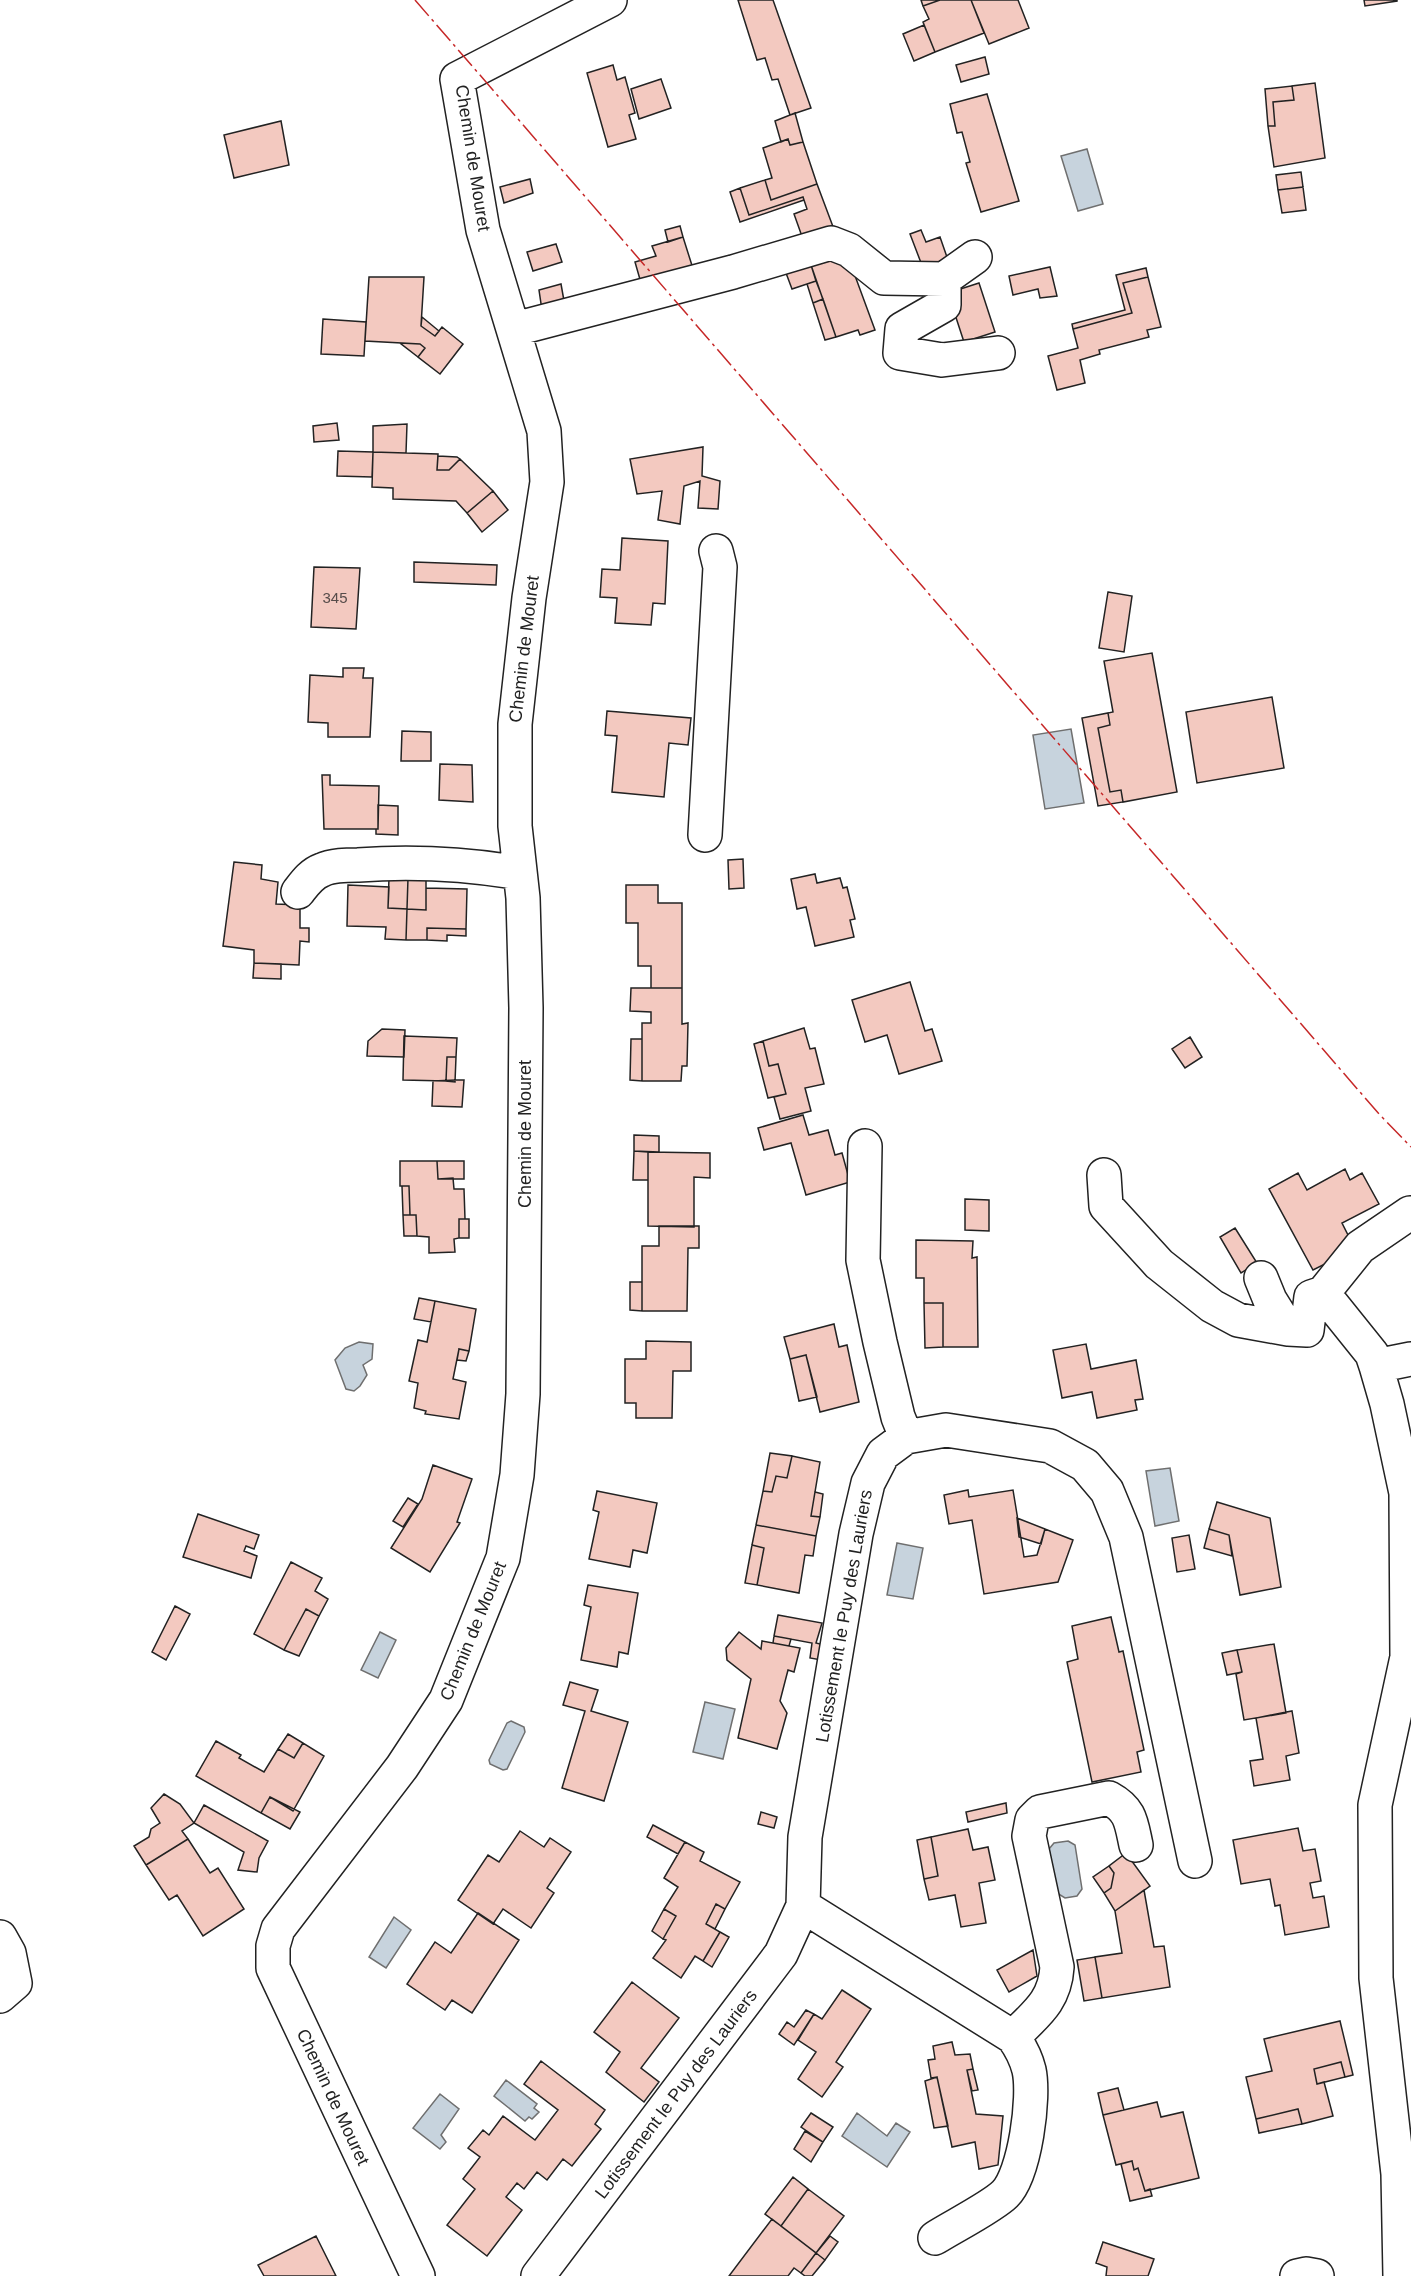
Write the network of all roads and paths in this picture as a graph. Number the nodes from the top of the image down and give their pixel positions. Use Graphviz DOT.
graph roads {
  1 [pos="610,0"];
  2 [pos="975,257"];
  3 [pos="944,279"];
  4 [pos="515,329"];
  5 [pos="998,353"];
  6 [pos="716,551"];
  7 [pos="705,835"];
  8 [pos="520,873"];
  9 [pos="298,892"];
  10 [pos="865,1146"];
  11 [pos="1104,1174"];
  12 [pos="1410,1213"];
  13 [pos="1261,1278"];
  14 [pos="1323,1293"];
  15 [pos="1288,1329"];
  16 [pos="1411,1359"];
  17 [pos="1376,1366"];
  18 [pos="906,1437"];
  19 [pos="1136,1845"];
  20 [pos="1195,1862"];
  21 [pos="803,1906"];
  22 [pos="0,1937"];
  23 [pos="0,1996"];
  24 [pos="1013,2037"];
  25 [pos="935,2238"];
  26 [pos="418,2276"];
  27 [pos="538,2276"];
  28 [pos="1297,2276"];
  29 [pos="1317,2276"];
  30 [pos="1400,2276"];
  1 -- 4 [label="street, Chemin de Mouret"];
  2 -- 3 [label="street"];
  3 -- 4 [label="street"];
  3 -- 5 [label="street"];
  4 -- 8 [label="street, Chemin de Mouret"];
  6 -- 7 [label="street"];
  8 -- 9 [label="street"];
  8 -- 26 [label="street, Chemin de Mouret"];
  10 -- 18 [label="street"];
  11 -- 15 [label="street"];
  12 -- 14 [label="street"];
  13 -- 15 [label="street"];
  14 -- 15 [label="street"];
  14 -- 17 [label="street"];
  16 -- 17 [label="street"];
  17 -- 30 [label="street"];
  18 -- 20 [label="street, Lotissement le Puy des Lauriers"];
  18 -- 21 [label="street, Lotissement le Puy des Lauriers"];
  19 -- 24 [label="street"];
  21 -- 24 [label="street"];
  21 -- 27 [label="street, Lotissement le Puy des Lauriers"];
  22 -- 23 [label="street"];
  24 -- 25 [label="street"];
  28 -- 29 [label="street"];
}
